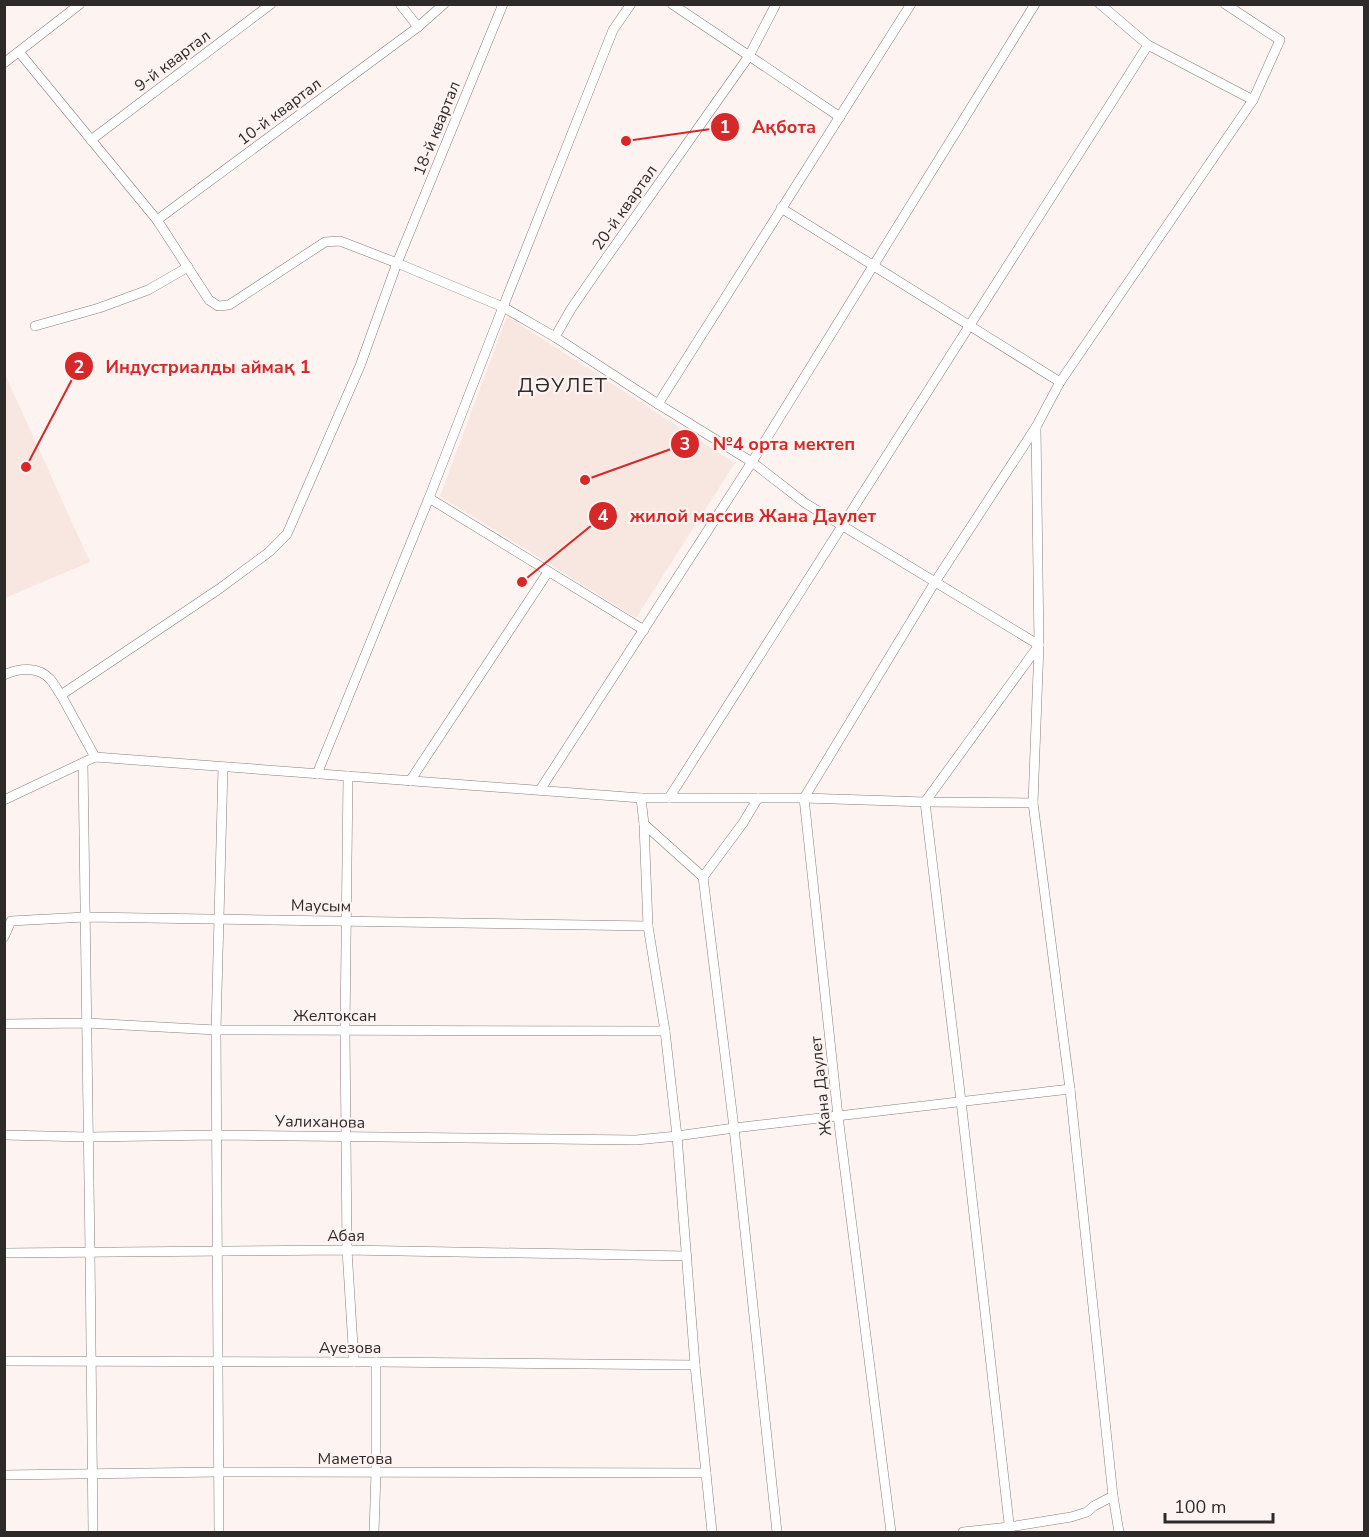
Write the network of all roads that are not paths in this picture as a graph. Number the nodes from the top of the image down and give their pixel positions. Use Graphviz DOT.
graph roads {
  1 [pos="271,4"];
  2 [pos="400,4"];
  3 [pos="444,4"];
  4 [pos="503,4"];
  5 [pos="631,4"];
  6 [pos="672,4"];
  7 [pos="776,4"];
  8 [pos="910,4"];
  9 [pos="1035,4"];
  10 [pos="1100,4"];
  11 [pos="77,5"];
  12 [pos="1231,6"];
  13 [pos="418,27"];
  14 [pos="1148,45"];
  15 [pos="19,52"];
  16 [pos="749,56"];
  17 [pos="4,63"];
  18 [pos="1253,100"];
  19 [pos="840,117"];
  20 [pos="91,140"];
  21 [pos="781,208"];
  22 [pos="157,220"];
  23 [pos="397,263"];
  24 [pos="874,266"];
  25 [pos="188,267"];
  26 [pos="503,308"];
  27 [pos="35,326"];
  28 [pos="970,326"];
  29 [pos="555,337"];
  30 [pos="1060,382"];
  31 [pos="658,404"];
  32 [pos="1036,427"];
  33 [pos="752,462"];
  34 [pos="429,498"];
  35 [pos="843,526"];
  36 [pos="548,572"];
  37 [pos="935,582"];
  38 [pos="644,630"];
  39 [pos="1039,645"];
  40 [pos="4,675"];
  41 [pos="61,695"];
  42 [pos="95,757"];
  43 [pos="83,763"];
  44 [pos="223,767"];
  45 [pos="317,774"];
  46 [pos="348,776"];
  47 [pos="410,781"];
  48 [pos="540,790"];
  49 [pos="641,798"];
  50 [pos="669,798"];
  51 [pos="758,798"];
  52 [pos="804,798"];
  53 [pos="4,800"];
  54 [pos="925,802"];
  55 [pos="1033,803"];
  56 [pos="644,824"];
  57 [pos="703,877"];
  58 [pos="85,917"];
  59 [pos="220,918"];
  60 [pos="347,920"];
  61 [pos="648,926"];
  62 [pos="4,937"];
  63 [pos="87,1023"];
  64 [pos="4,1024"];
  65 [pos="216,1030"];
  66 [pos="345,1030"];
  67 [pos="665,1031"];
  68 [pos="1070,1089"];
  69 [pos="961,1101"];
  70 [pos="838,1116"];
  71 [pos="734,1128"];
  72 [pos="217,1135"];
  73 [pos="4,1136"];
  74 [pos="677,1136"];
  75 [pos="88,1137"];
  76 [pos="346,1137"];
  77 [pos="347,1250"];
  78 [pos="218,1251"];
  79 [pos="90,1252"];
  80 [pos="4,1253"];
  81 [pos="687,1256"];
  82 [pos="4,1361"];
  83 [pos="91,1361"];
  84 [pos="219,1361"];
  85 [pos="354,1362"];
  86 [pos="376,1362"];
  87 [pos="695,1365"];
  88 [pos="219,1472"];
  89 [pos="376,1473"];
  90 [pos="706,1473"];
  91 [pos="92,1474"];
  92 [pos="4,1475"];
  93 [pos="1113,1496"];
  94 [pos="1009,1530"];
  95 [pos="93,1533"];
  96 [pos="219,1533"];
  97 [pos="374,1533"];
  98 [pos="712,1533"];
  99 [pos="777,1533"];
  100 [pos="891,1533"];
  101 [pos="963,1533"];
  102 [pos="1119,1533"];
  1 -- 20 [label="street, 9-й квартал"];
  2 -- 13 [label="street"];
  3 -- 13 [label="street, 10-й квартал"];
  4 -- 23 [label="street, 18-й квартал"];
  5 -- 26 [label="street"];
  6 -- 16 [label="street"];
  7 -- 16 [label="street, 20-й квартал"];
  8 -- 19 [label="street"];
  9 -- 24 [label="street"];
  10 -- 14 [label="street"];
  11 -- 15 [label="street"];
  12 -- 18 [label="street"];
  13 -- 22 [label="street, 10-й квартал"];
  14 -- 18 [label="street"];
  14 -- 28 [label="street"];
  15 -- 17 [label="street"];
  15 -- 20 [label="street"];
  16 -- 19 [label="street"];
  16 -- 29 [label="street, 20-й квартал"];
  18 -- 30 [label="street"];
  19 -- 21 [label="street"];
  20 -- 22 [label="street"];
  21 -- 24 [label="street"];
  21 -- 31 [label="street"];
  22 -- 25 [label="street"];
  23 -- 25 [label="street"];
  23 -- 26 [label="street"];
  23 -- 41 [label="street, 18-й квартал"];
  24 -- 28 [label="street"];
  24 -- 33 [label="street"];
  25 -- 27 [label="street"];
  26 -- 29 [label="street"];
  26 -- 34 [label="street"];
  28 -- 30 [label="street"];
  28 -- 35 [label="street"];
  29 -- 31 [label="street"];
  30 -- 32 [label="street"];
  31 -- 33 [label="street"];
  32 -- 37 [label="street"];
  32 -- 39 [label="street"];
  33 -- 35 [label="street"];
  33 -- 38 [label="street"];
  34 -- 36 [label="street"];
  34 -- 45 [label="street"];
  35 -- 37 [label="street"];
  35 -- 50 [label="street"];
  36 -- 38 [label="street"];
  36 -- 47 [label="street"];
  37 -- 39 [label="street"];
  37 -- 52 [label="street"];
  38 -- 48 [label="street"];
  39 -- 54 [label="street"];
  39 -- 55 [label="street"];
  40 -- 41 [label="street"];
  41 -- 42 [label="street"];
  42 -- 43 [label="street"];
  42 -- 44 [label="street"];
  43 -- 53 [label="street"];
  43 -- 58 [label="street"];
  44 -- 45 [label="street"];
  44 -- 59 [label="street"];
  45 -- 46 [label="street"];
  46 -- 47 [label="street"];
  46 -- 60 [label="street"];
  47 -- 48 [label="street"];
  48 -- 49 [label="street"];
  49 -- 50 [label="street"];
  49 -- 56 [label="street"];
  50 -- 51 [label="street"];
  51 -- 52 [label="street"];
  51 -- 57 [label="street"];
  52 -- 54 [label="street"];
  52 -- 70 [label="street, Жана Даулет"];
  54 -- 55 [label="street"];
  54 -- 69 [label="street"];
  55 -- 68 [label="street"];
  56 -- 57 [label="street"];
  56 -- 61 [label="street"];
  57 -- 71 [label="street"];
  58 -- 59 [label="street, Маусым"];
  58 -- 62 [label="street, Маусым"];
  58 -- 63 [label="street"];
  59 -- 60 [label="street, Маусым"];
  59 -- 65 [label="street"];
  60 -- 61 [label="street, Маусым"];
  60 -- 66 [label="street"];
  61 -- 67 [label="street"];
  63 -- 64 [label="street, Желтоксан"];
  63 -- 65 [label="street, Желтоксан"];
  63 -- 75 [label="street"];
  65 -- 66 [label="street, Желтоксан"];
  65 -- 72 [label="street"];
  66 -- 67 [label="street, Желтоксан"];
  66 -- 76 [label="street"];
  67 -- 74 [label="street"];
  68 -- 69 [label="street, Уалиханова"];
  68 -- 93 [label="street"];
  69 -- 70 [label="street, Уалиханова"];
  69 -- 94 [label="street"];
  70 -- 71 [label="street, Уалиханова"];
  70 -- 100 [label="street, Жана Даулет"];
  71 -- 74 [label="street, Уалиханова"];
  71 -- 99 [label="street"];
  72 -- 75 [label="street, Уалиханова"];
  72 -- 76 [label="street, Уалиханова"];
  72 -- 78 [label="street"];
  73 -- 75 [label="street, Уалиханова"];
  74 -- 76 [label="street, Уалиханова"];
  74 -- 81 [label="street"];
  75 -- 79 [label="street"];
  76 -- 77 [label="street"];
  77 -- 78 [label="street, Абая"];
  77 -- 81 [label="street, Абая"];
  77 -- 85 [label="street"];
  78 -- 79 [label="street, Абая"];
  78 -- 84 [label="street"];
  79 -- 80 [label="street, Абая"];
  79 -- 83 [label="street"];
  81 -- 87 [label="street"];
  82 -- 83 [label="street, Ауезова"];
  83 -- 84 [label="street, Ауезова"];
  83 -- 91 [label="street"];
  84 -- 85 [label="street, Ауезова"];
  84 -- 88 [label="street"];
  85 -- 86 [label="street, Ауезова"];
  86 -- 87 [label="street, Ауезова"];
  86 -- 89 [label="street"];
  87 -- 90 [label="street"];
  88 -- 89 [label="street, Маметова"];
  88 -- 91 [label="street, Маметова"];
  88 -- 96 [label="street"];
  89 -- 90 [label="street, Маметова"];
  89 -- 97 [label="street"];
  90 -- 98 [label="street"];
  91 -- 92 [label="street, Маметова"];
  91 -- 95 [label="street"];
  93 -- 94 [label="street"];
  93 -- 102 [label="street"];
  94 -- 101 [label="street"];
}
